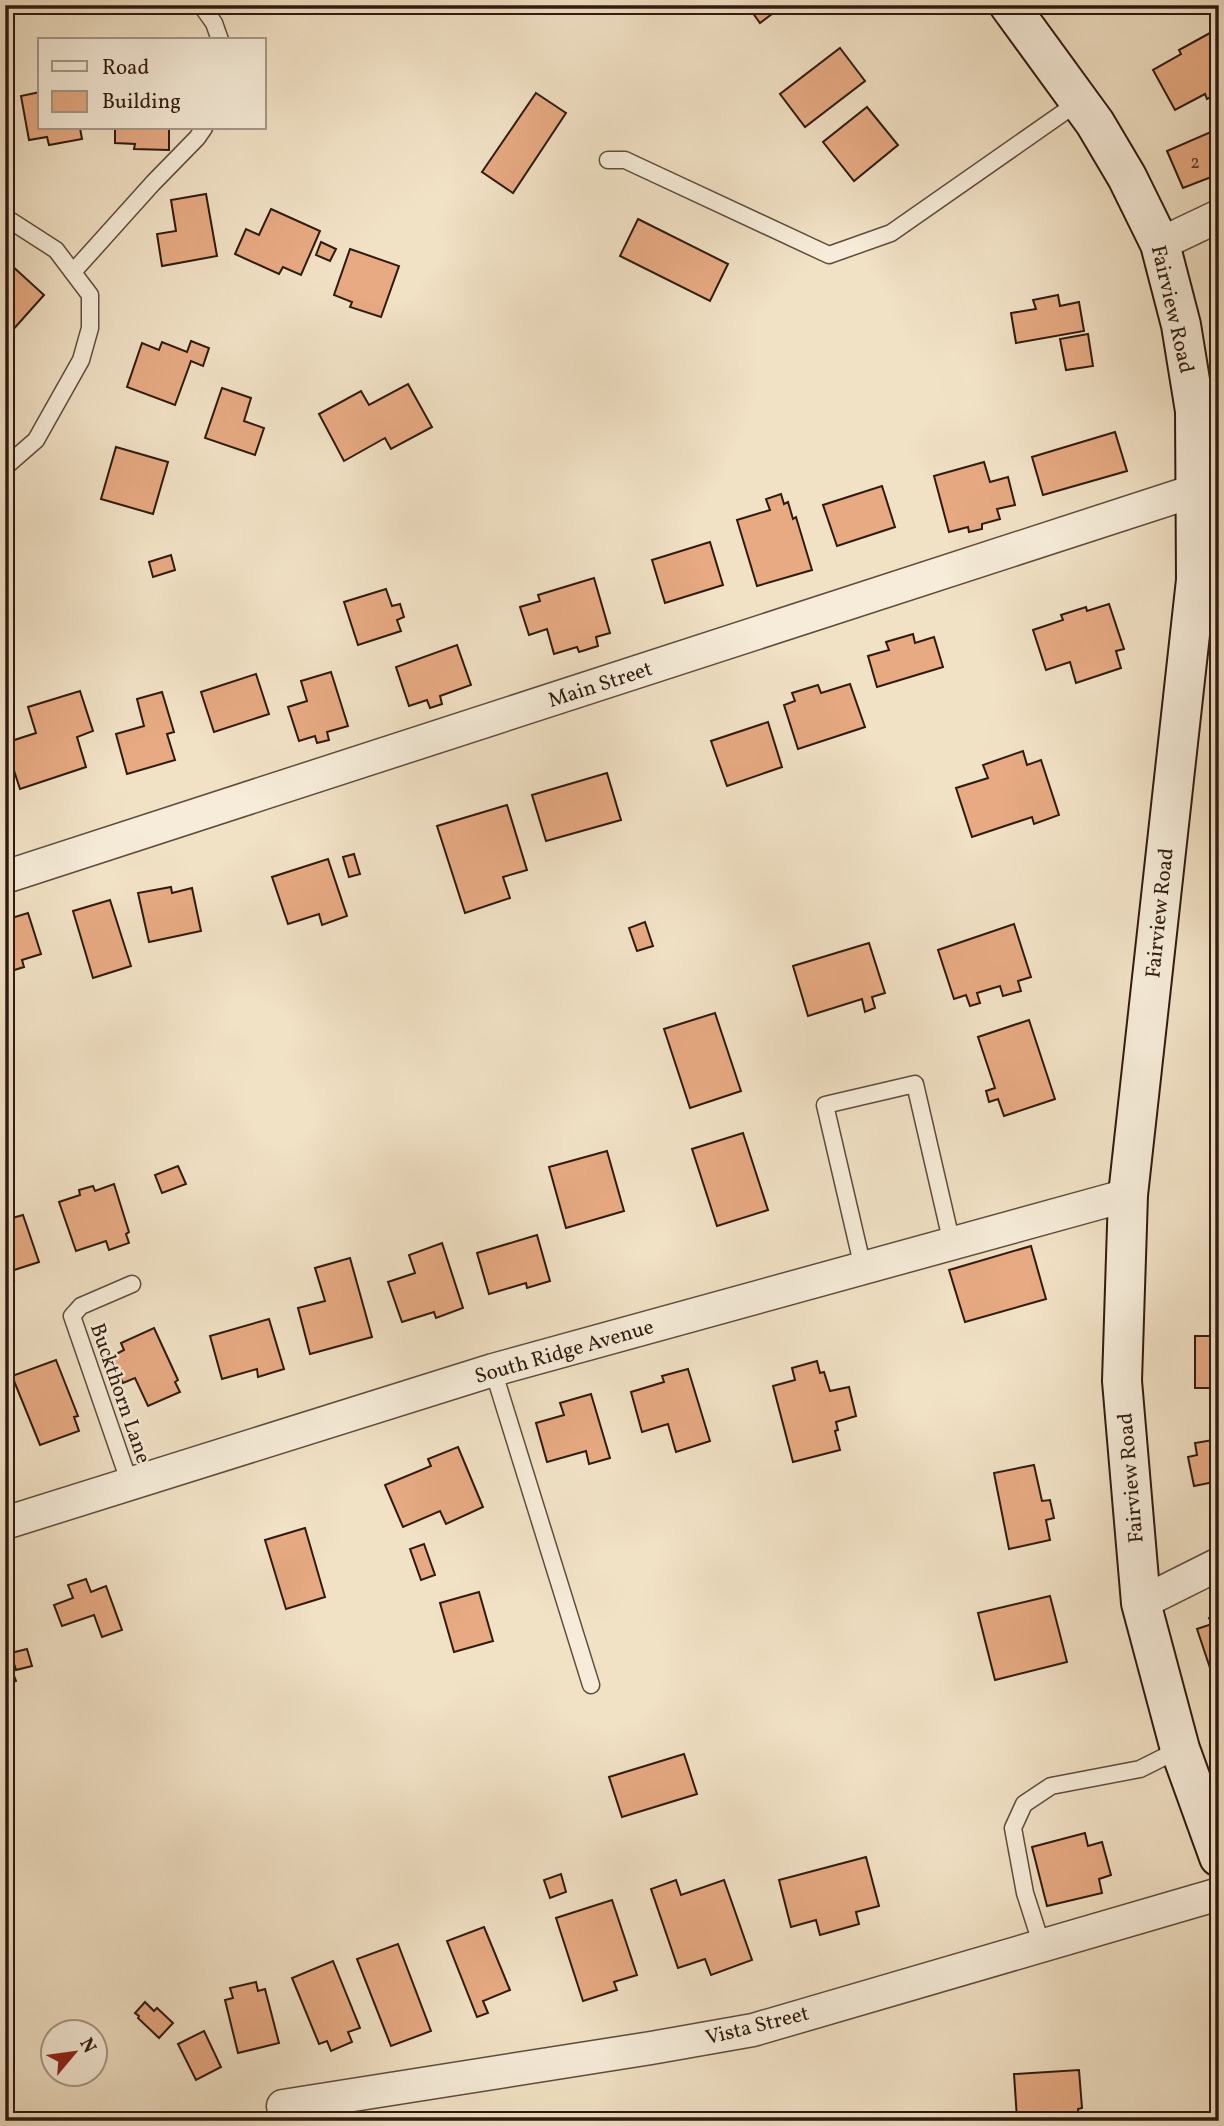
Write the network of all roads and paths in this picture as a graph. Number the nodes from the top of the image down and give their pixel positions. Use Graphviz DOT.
graph roads {
  1 [pos="201,5"];
  2 [pos="1009,5"];
  3 [pos="219,38"];
  4 [pos="1080,101"];
  5 [pos="203,130"];
  6 [pos="608,160"];
  7 [pos="1219,216"];
  8 [pos="5,220"];
  9 [pos="1160,244"];
  10 [pos="73,272"];
  11 [pos="5,467"];
  12 [pos="1194,491"];
  13 [pos="5,877"];
  14 [pos="1128,1195"];
  15 [pos="952,1244"];
  16 [pos="863,1268"];
  17 [pos="132,1284"];
  18 [pos="493,1370"];
  19 [pos="130,1484"];
  20 [pos="5,1523"];
  21 [pos="1219,1564"];
  22 [pos="1141,1602"];
  23 [pos="591,1685"];
  24 [pos="1180,1749"];
  25 [pos="1219,1857"];
  26 [pos="1219,1894"];
  27 [pos="1042,1946"];
  28 [pos="283,2106"];
  1 -- 3 [label="lane"];
  2 -- 4 [label="main road, Fairview Road"];
  4 -- 6 [label="lane"];
  4 -- 9 [label="main road, Fairview Road"];
  5 -- 10 [label="lane"];
  7 -- 9 [label="street"];
  8 -- 10 [label="lane"];
  9 -- 12 [label="main road, Fairview Road"];
  10 -- 11 [label="lane"];
  12 -- 13 [label="street, Main Street"];
  12 -- 14 [label="main road, Fairview Road"];
  14 -- 15 [label="street, South Ridge Avenue"];
  14 -- 22 [label="main road, Fairview Road"];
  15 -- 16 [label="street, South Ridge Avenue"];
  15 -- 16 [label="lane"];
  16 -- 18 [label="street, South Ridge Avenue"];
  17 -- 19 [label="lane, Buckthorn Lane"];
  18 -- 19 [label="street, South Ridge Avenue"];
  18 -- 23 [label="lane"];
  19 -- 20 [label="street, South Ridge Avenue"];
  21 -- 22 [label="street"];
  22 -- 24 [label="main road, Fairview Road"];
  24 -- 25 [label="main road, Fairview Road"];
  24 -- 27 [label="lane"];
  26 -- 27 [label="street, Vista Street"];
  27 -- 28 [label="street, Vista Street"];
}
